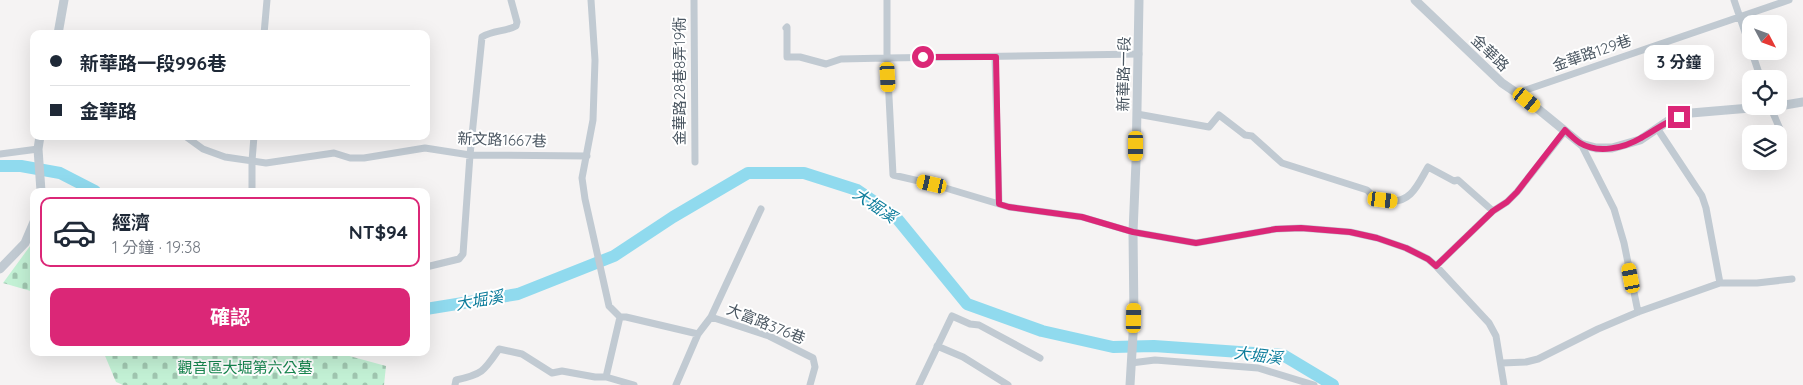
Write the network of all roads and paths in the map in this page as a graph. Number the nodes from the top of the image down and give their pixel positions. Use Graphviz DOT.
graph roads {
  1 [pos="64,0"];
  2 [pos="267,0"];
  3 [pos="511,0"];
  4 [pos="591,0"];
  5 [pos="694,0"];
  6 [pos="887,0"];
  7 [pos="1139,0"];
  8 [pos="1415,0"];
  9 [pos="1734,0"];
  10 [pos="1789,0"];
  11 [pos="1739,17"];
  12 [pos="786,28"];
  13 [pos="59,30"];
  14 [pos="264,30"];
  15 [pos="1139,54"];
  16 [pos="996,57"];
  17 [pos="887,58"];
  18 [pos="1757,70"];
  19 [pos="1517,93"];
  20 [pos="1803,102"];
  21 [pos="1787,105"];
  22 [pos="1742,109"];
  23 [pos="1137,114"];
  24 [pos="1657,128"];
  25 [pos="1565,130"];
  26 [pos="39,140"];
  27 [pos="191,140"];
  28 [pos="254,140"];
  29 [pos="1581,144"];
  30 [pos="38,150"];
  31 [pos="0,154"];
  32 [pos="470,155"];
  33 [pos="586,156"];
  34 [pos="252,161"];
  35 [pos="695,162"];
  36 [pos="41,188"];
  37 [pos="253,188"];
  38 [pos="999,204"];
  39 [pos="761,209"];
  40 [pos="1493,211"];
  41 [pos="30,231"];
  42 [pos="1133,232"];
  43 [pos="430,266"];
  44 [pos="1436,266"];
  45 [pos="0,268"];
  46 [pos="1792,279"];
  47 [pos="1720,283"];
  48 [pos="1638,312"];
  49 [pos="620,317"];
  50 [pos="711,317"];
  51 [pos="698,334"];
  52 [pos="937,346"];
  53 [pos="1040,358"];
  54 [pos="1131,363"];
  55 [pos="1502,363"];
  56 [pos="606,377"];
  57 [pos="455,385"];
  58 [pos="634,385"];
  59 [pos="676,385"];
  60 [pos="810,385"];
  61 [pos="919,385"];
  62 [pos="1008,385"];
  63 [pos="1130,385"];
  64 [pos="1314,385"];
  65 [pos="1504,385"];
  1 -- 13 [label="street"];
  2 -- 14 [label="street"];
  3 -- 32 [label="street"];
  4 -- 33 [label="street"];
  5 -- 35 [label="street, 金華路28巷8弄19衖"];
  6 -- 17 [label="street"];
  7 -- 15 [label="street, 新華路一段"];
  8 -- 19 [label="street, 金華路"];
  9 -- 11 [label="street"];
  10 -- 11 [label="street, 金華路129巷"];
  11 -- 18 [label="street"];
  11 -- 19 [label="street, 金華路129巷"];
  12 -- 17 [label="street"];
  15 -- 16 [label="street"];
  15 -- 23 [label="street, 新華路一段"];
  16 -- 17 [label="street"];
  16 -- 38 [label="street"];
  17 -- 38 [label="street"];
  19 -- 25 [label="street, 金華路"];
  20 -- 21 [label="street"];
  22 -- 24 [label="street"];
  23 -- 40 [label="street"];
  23 -- 42 [label="street, 新華路一段"];
  24 -- 29 [label="street"];
  24 -- 47 [label="street"];
  25 -- 29 [label="street, 金華路"];
  25 -- 40 [label="street"];
  26 -- 30 [label="street"];
  27 -- 34 [label="street, 新文路1667巷"];
  28 -- 34 [label="street"];
  29 -- 48 [label="street"];
  30 -- 31 [label="street"];
  30 -- 36 [label="street"];
  32 -- 33 [label="street, 新文路1667巷"];
  32 -- 34 [label="street, 新文路1667巷"];
  32 -- 43 [label="street"];
  33 -- 49 [label="street"];
  34 -- 37 [label="street"];
  38 -- 42 [label="street"];
  39 -- 50 [label="street"];
  40 -- 44 [label="street"];
  41 -- 45 [label="street"];
  42 -- 44 [label="street"];
  42 -- 54 [label="street, 新華路一段"];
  44 -- 55 [label="street"];
  46 -- 47 [label="street"];
  47 -- 48 [label="street"];
  48 -- 55 [label="street"];
  49 -- 51 [label="street"];
  49 -- 56 [label="street"];
  50 -- 51 [label="street"];
  50 -- 60 [label="street, 大富路376巷"];
  51 -- 59 [label="street"];
  52 -- 53 [label="street"];
  52 -- 61 [label="street"];
  52 -- 62 [label="street"];
  54 -- 63 [label="street, 新華路一段"];
  54 -- 64 [label="street"];
  55 -- 65 [label="street"];
  56 -- 57 [label="street"];
  56 -- 58 [label="street"];
}
